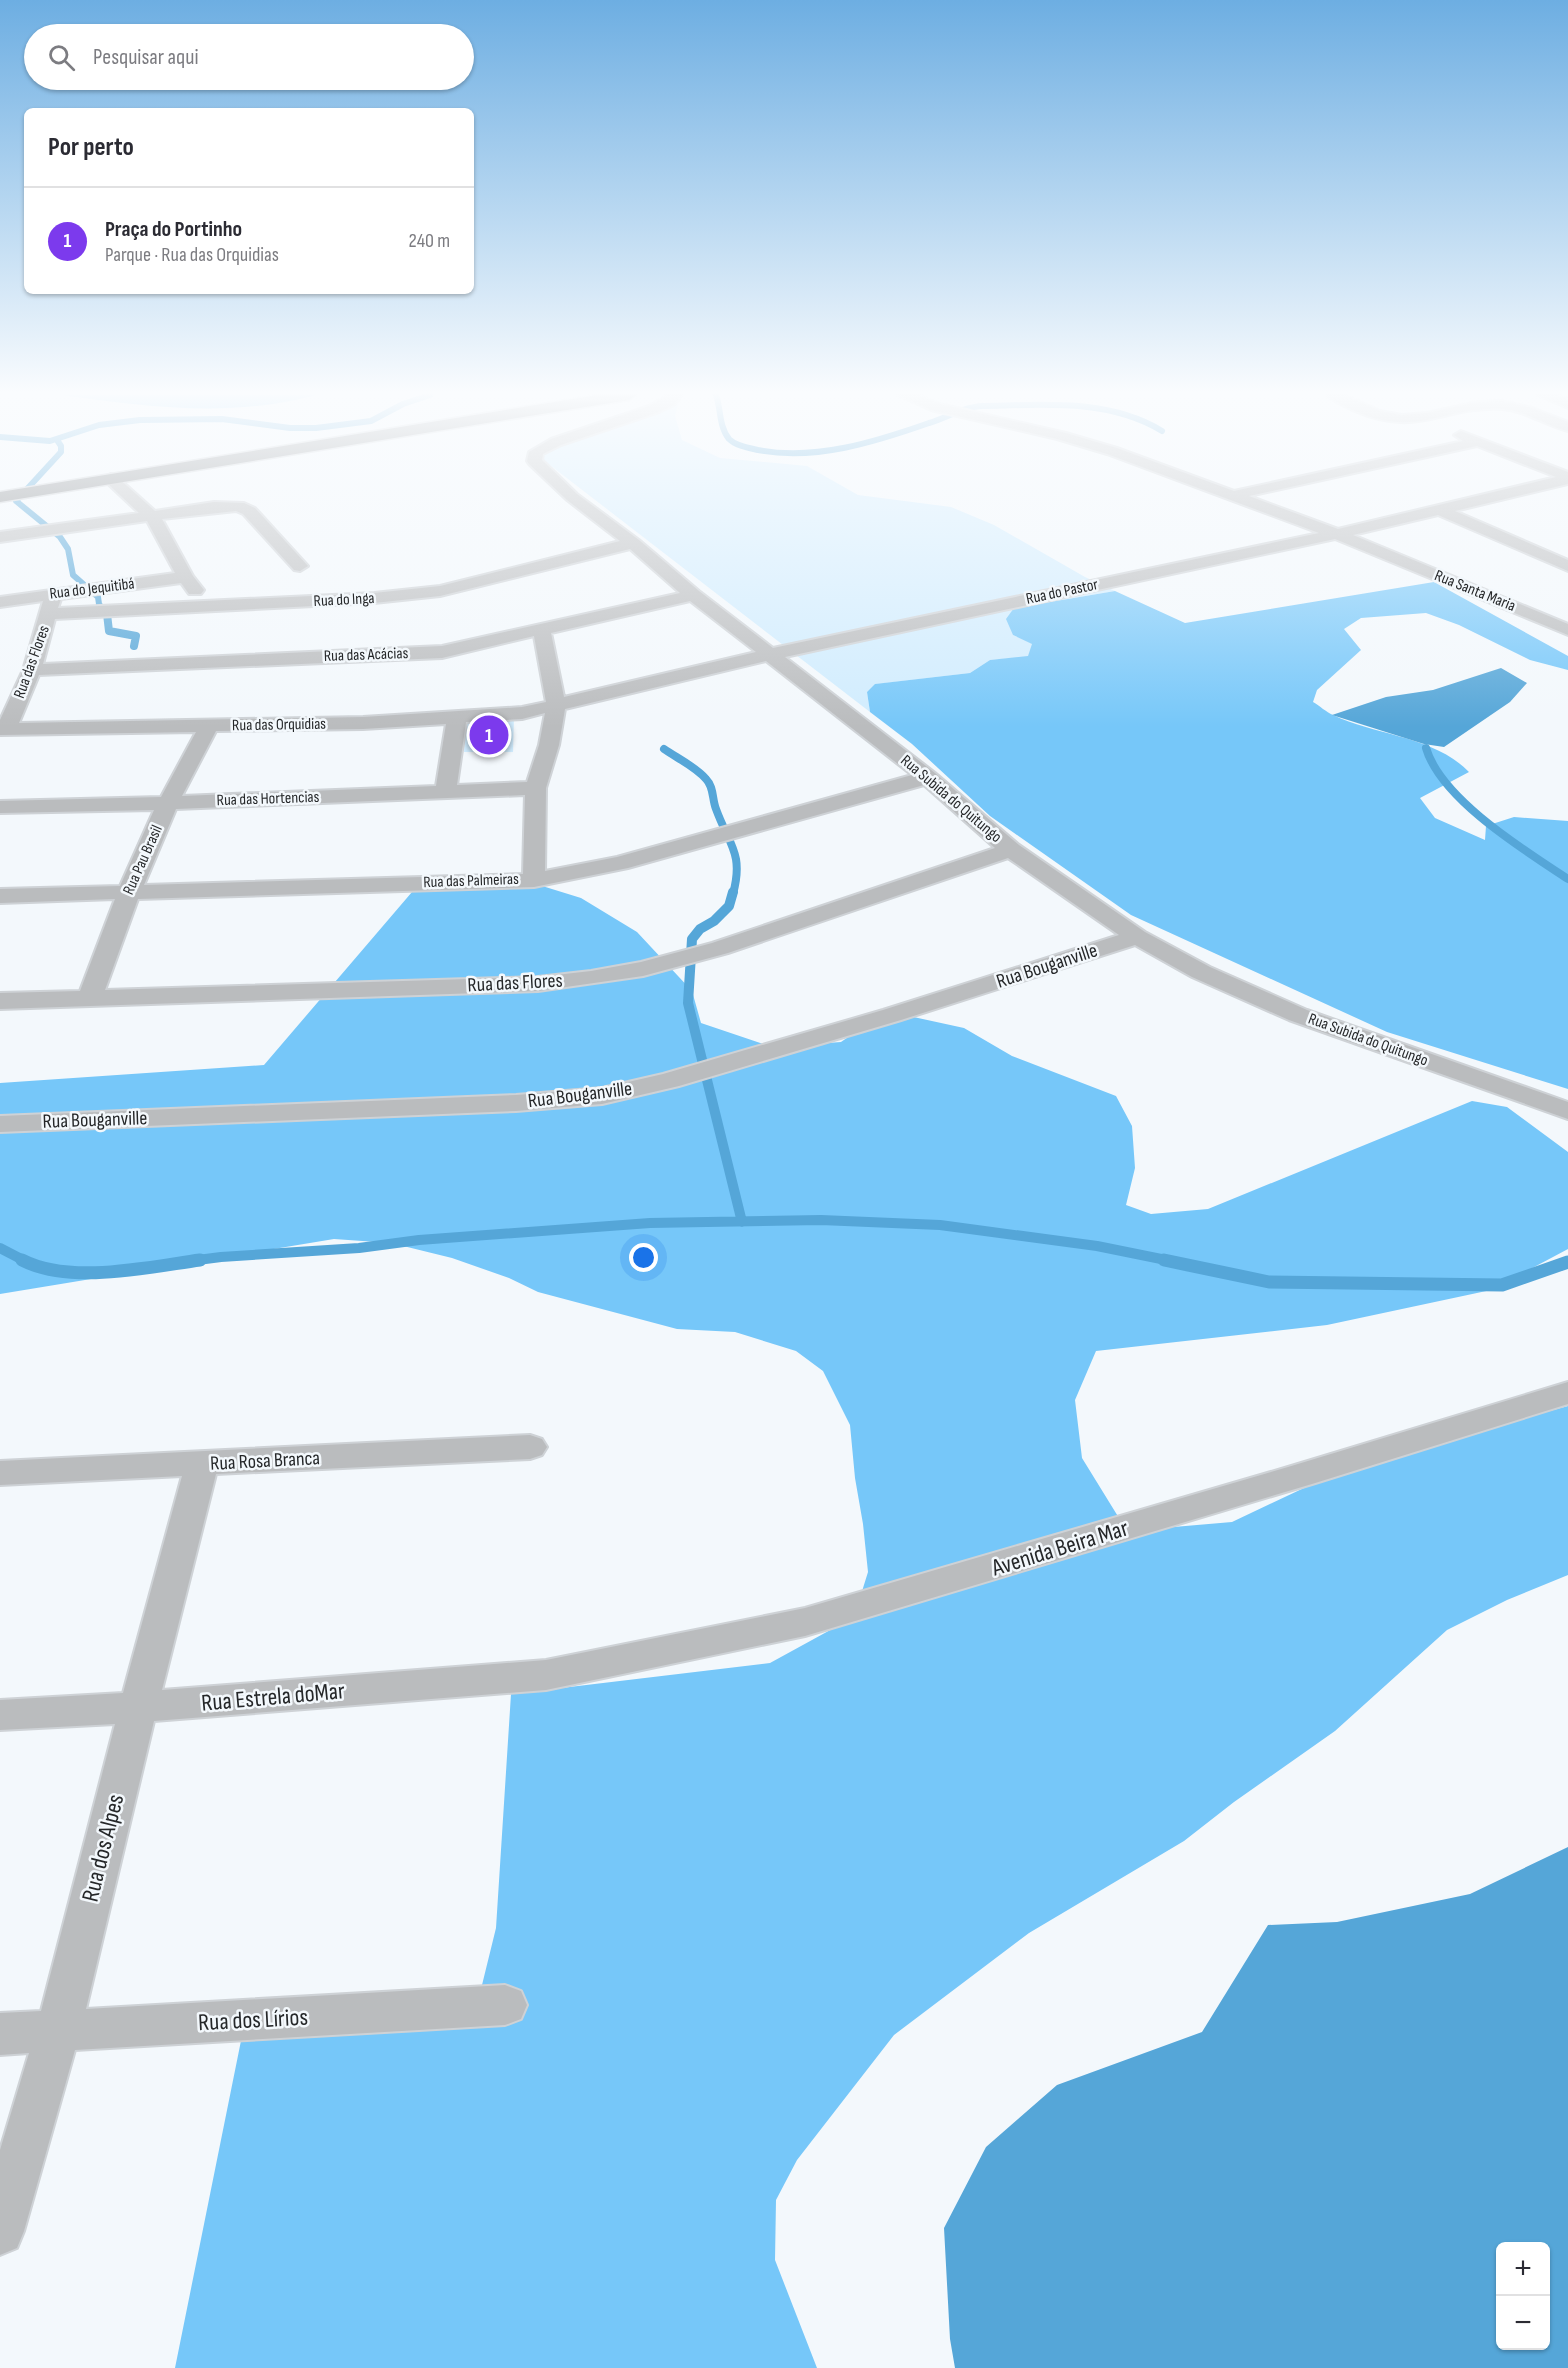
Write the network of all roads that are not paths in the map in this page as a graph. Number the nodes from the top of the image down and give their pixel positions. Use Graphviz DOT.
graph roads {
  1 [pos="140,506"];
  2 [pos="583,506"];
  3 [pos="1257,506"];
  4 [pos="1460,506"];
  5 [pos="1441,510"];
  6 [pos="152,516"];
  7 [pos="1337,534"];
  8 [pos="0,537"];
  9 [pos="633,543"];
  10 [pos="300,566"];
  11 [pos="1568,566"];
  12 [pos="185,578"];
  13 [pos="53,594"];
  14 [pos="693,595"];
  15 [pos="0,602"];
  16 [pos="209,607"];
  17 [pos="49,614"];
  18 [pos="542,630"];
  19 [pos="1568,630"];
  20 [pos="768,655"];
  21 [pos="32,670"];
  22 [pos="556,706"];
  23 [pos="457,717"];
  24 [pos="208,727"];
  25 [pos="3,729"];
  26 [pos="928,777"];
  27 [pos="537,788"];
  28 [pos="445,792"];
  29 [pos="168,803"];
  30 [pos="0,807"];
  31 [pos="1011,850"];
  32 [pos="534,880"];
  33 [pos="129,892"];
  34 [pos="0,896"];
  35 [pos="1137,937"];
  36 [pos="90,998"];
  37 [pos="0,1001"];
  38 [pos="1568,1111"];
  39 [pos="0,1124"];
  40 [pos="1568,1393"];
  41 [pos="530,1447"];
  42 [pos="202,1464"];
  43 [pos="0,1473"];
  44 [pos="546,1675"];
  45 [pos="138,1707"];
  46 [pos="0,1715"];
  47 [pos="505,2005"];
  48 [pos="58,2032"];
  49 [pos="0,2034"];
  50 [pos="0,2231"];
  1 -- 6 [label="street"];
  2 -- 9 [label="street, Rua Subida do Quitungo"];
  3 -- 7 [label="street, Rua Santa Maria"];
  4 -- 5 [label="street, Rua do Pastor"];
  5 -- 7 [label="street, Rua do Pastor"];
  5 -- 11 [label="street"];
  6 -- 8 [label="street"];
  6 -- 10 [label="street"];
  6 -- 12 [label="street"];
  7 -- 19 [label="street, Rua Santa Maria"];
  7 -- 20 [label="street, Rua do Pastor"];
  9 -- 14 [label="street, Rua Subida do Quitungo"];
  9 -- 16 [label="street, Rua do Inga"];
  12 -- 13 [label="street, Rua do Jequitibá"];
  12 -- 16 [label="street"];
  13 -- 15 [label="street, Rua do Jequitibá"];
  13 -- 17 [label="street, Rua das Flores"];
  14 -- 18 [label="street, Rua das Acácias"];
  14 -- 20 [label="street, Rua Subida do Quitungo"];
  16 -- 17 [label="street, Rua do Inga"];
  17 -- 21 [label="street, Rua das Flores"];
  18 -- 21 [label="street, Rua das Acácias"];
  18 -- 22 [label="street"];
  20 -- 22 [label="street, Rua do Pastor"];
  20 -- 26 [label="street, Rua Subida do Quitungo"];
  21 -- 25 [label="street, Rua das Flores"];
  22 -- 23 [label="street, Rua das Orquidias"];
  22 -- 27 [label="street"];
  23 -- 24 [label="street, Rua das Orquidias"];
  23 -- 28 [label="street"];
  24 -- 25 [label="street, Rua das Orquidias"];
  24 -- 29 [label="street, Rua Pau Brasil"];
  26 -- 31 [label="street, Rua Subida do Quitungo"];
  26 -- 32 [label="street, Rua das Palmeiras"];
  27 -- 28 [label="street, Rua das Hortencias"];
  27 -- 32 [label="street"];
  28 -- 29 [label="street, Rua das Hortencias"];
  29 -- 30 [label="street, Rua das Hortencias"];
  29 -- 33 [label="street, Rua Pau Brasil"];
  31 -- 35 [label="street, Rua Subida do Quitungo"];
  31 -- 36 [label="street, Rua das Flores"];
  32 -- 33 [label="street, Rua das Palmeiras"];
  33 -- 34 [label="street, Rua das Palmeiras"];
  33 -- 36 [label="street, Rua Pau Brasil"];
  35 -- 38 [label="street, Rua Subida do Quitungo"];
  35 -- 39 [label="street, Rua Bouganville"];
  36 -- 37 [label="street, Rua das Flores"];
  40 -- 44 [label="street, Avenida Beira Mar"];
  41 -- 42 [label="street, Rua Rosa Branca"];
  42 -- 43 [label="street, Rua Rosa Branca"];
  42 -- 45 [label="street, Rua dos Alpes"];
  44 -- 45 [label="street, Rua Estrela doMar"];
  45 -- 46 [label="street, Rua Estrela doMar"];
  45 -- 48 [label="street, Rua dos Alpes"];
  47 -- 48 [label="street, Rua dos Lírios"];
  48 -- 49 [label="street, Rua dos Lírios"];
  48 -- 50 [label="street, Rua dos Alpes"];
}
